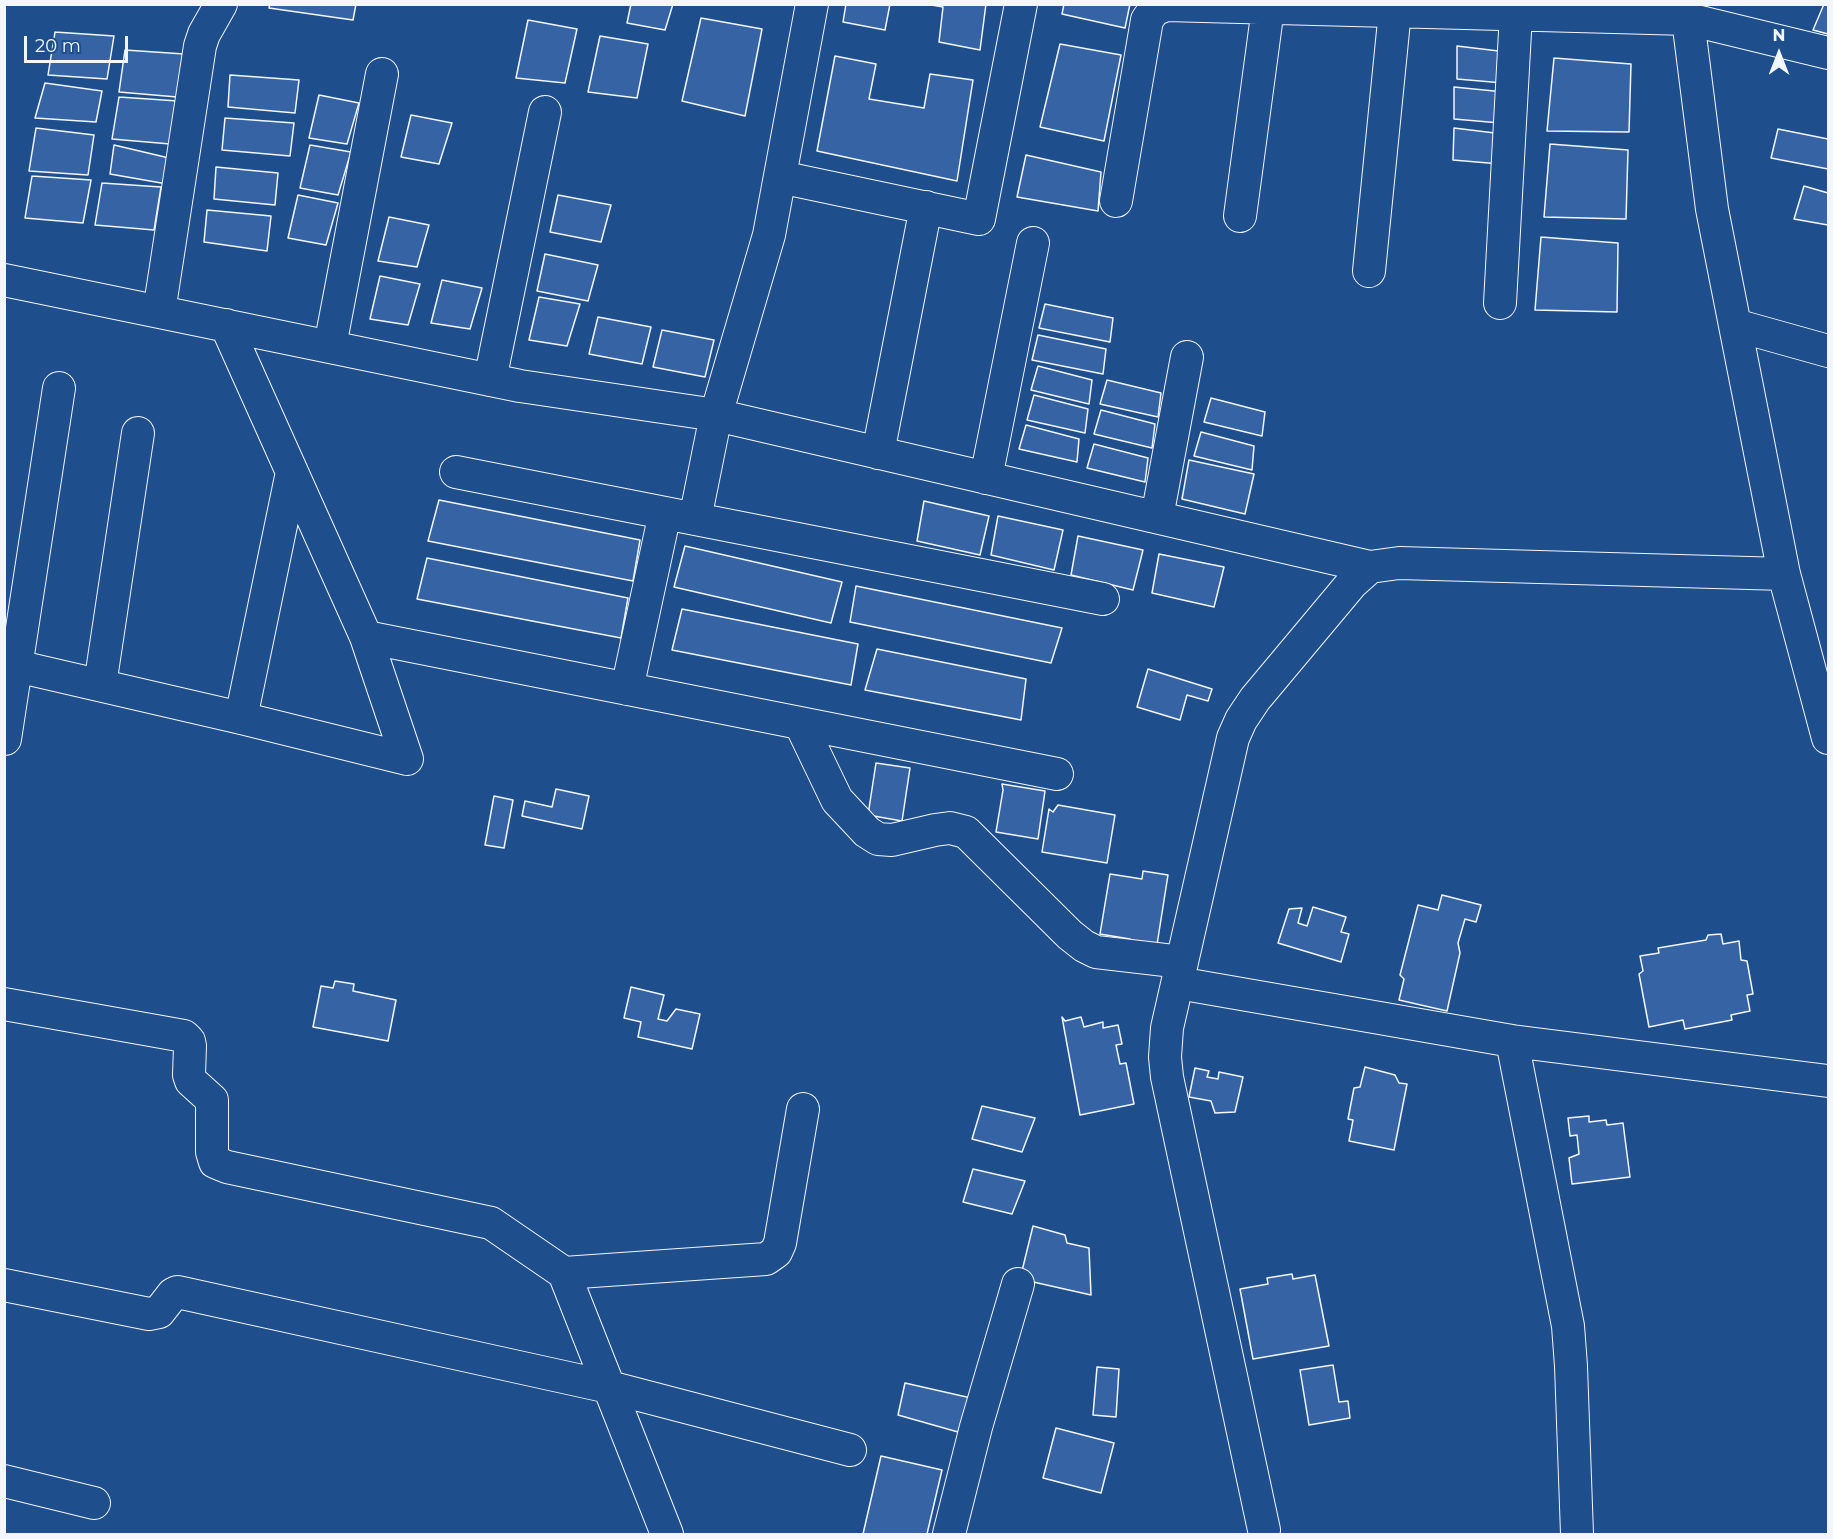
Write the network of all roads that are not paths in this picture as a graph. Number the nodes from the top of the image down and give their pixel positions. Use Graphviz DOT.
graph roads {
  1 [pos="221,4"];
  2 [pos="812,4"];
  3 [pos="1021,4"];
  4 [pos="1154,7"];
  5 [pos="1268,8"];
  6 [pos="1393,8"];
  7 [pos="1687,12"];
  8 [pos="1516,14"];
  9 [pos="1828,53"];
  10 [pos="382,74"];
  11 [pos="545,112"];
  12 [pos="780,177"];
  13 [pos="1116,201"];
  14 [pos="927,207"];
  15 [pos="1240,216"];
  16 [pos="1033,243"];
  17 [pos="1369,271"];
  18 [pos="4,280"];
  19 [pos="1500,303"];
  20 [pos="159,312"];
  21 [pos="226,325"];
  22 [pos="1735,325"];
  23 [pos="330,346"];
  24 [pos="1828,351"];
  25 [pos="1187,357"];
  26 [pos="490,380"];
  27 [pos="59,388"];
  28 [pos="716,415"];
  29 [pos="138,433"];
  30 [pos="878,453"];
  31 [pos="292,472"];
  32 [pos="456,472"];
  33 [pos="986,478"];
  34 [pos="665,513"];
  35 [pos="1157,517"];
  36 [pos="695,519"];
  37 [pos="1370,567"];
  38 [pos="1784,574"];
  39 [pos="1103,599"];
  40 [pos="366,637"];
  41 [pos="16,666"];
  42 [pos="100,685"];
  43 [pos="627,688"];
  44 [pos="241,718"];
  45 [pos="800,723"];
  46 [pos="1828,738"];
  47 [pos="5,739"];
  48 [pos="1057,774"];
  49 [pos="1180,973"];
  50 [pos="4,1004"];
  51 [pos="1512,1041"];
  52 [pos="1828,1081"];
  53 [pos="803,1109"];
  54 [pos="564,1273"];
  55 [pos="1018,1284"];
  56 [pos="4,1285"];
  57 [pos="609,1388"];
  58 [pos="850,1450"];
  59 [pos="4,1481"];
  60 [pos="94,1503"];
  61 [pos="1271,1533"];
  62 [pos="667,1534"];
  63 [pos="949,1534"];
  64 [pos="1577,1534"];
  1 -- 20 [label="street"];
  2 -- 12 [label="street"];
  3 -- 14 [label="street"];
  4 -- 5 [label="street"];
  4 -- 13 [label="street"];
  5 -- 6 [label="street"];
  5 -- 15 [label="street"];
  6 -- 8 [label="street"];
  6 -- 17 [label="street"];
  7 -- 8 [label="street"];
  7 -- 9 [label="street"];
  7 -- 22 [label="street"];
  8 -- 19 [label="street"];
  10 -- 23 [label="street"];
  11 -- 26 [label="street"];
  12 -- 14 [label="street"];
  12 -- 28 [label="street"];
  14 -- 30 [label="street"];
  16 -- 33 [label="street"];
  18 -- 20 [label="street"];
  20 -- 21 [label="street"];
  21 -- 23 [label="street"];
  21 -- 31 [label="street"];
  22 -- 24 [label="street"];
  22 -- 38 [label="street"];
  23 -- 26 [label="street"];
  25 -- 35 [label="street"];
  26 -- 28 [label="street"];
  27 -- 41 [label="street"];
  28 -- 30 [label="street"];
  28 -- 36 [label="street"];
  29 -- 42 [label="street"];
  30 -- 33 [label="street"];
  31 -- 40 [label="street"];
  31 -- 44 [label="street"];
  32 -- 34 [label="street"];
  33 -- 35 [label="street"];
  34 -- 36 [label="street"];
  34 -- 43 [label="street"];
  35 -- 37 [label="street"];
  36 -- 39 [label="street"];
  37 -- 38 [label="street"];
  37 -- 49 [label="street"];
  38 -- 46 [label="street"];
  40 -- 43 [label="street"];
  40 -- 44 [label="street"];
  41 -- 42 [label="street"];
  41 -- 47 [label="street"];
  42 -- 44 [label="street"];
  43 -- 45 [label="street"];
  45 -- 48 [label="street"];
  45 -- 49 [label="street"];
  49 -- 51 [label="street"];
  49 -- 61 [label="street"];
  50 -- 54 [label="street"];
  51 -- 52 [label="street"];
  51 -- 64 [label="street"];
  53 -- 54 [label="street"];
  54 -- 57 [label="street"];
  55 -- 63 [label="street"];
  56 -- 57 [label="street"];
  57 -- 58 [label="street"];
  57 -- 62 [label="street"];
  59 -- 60 [label="street"];
}
